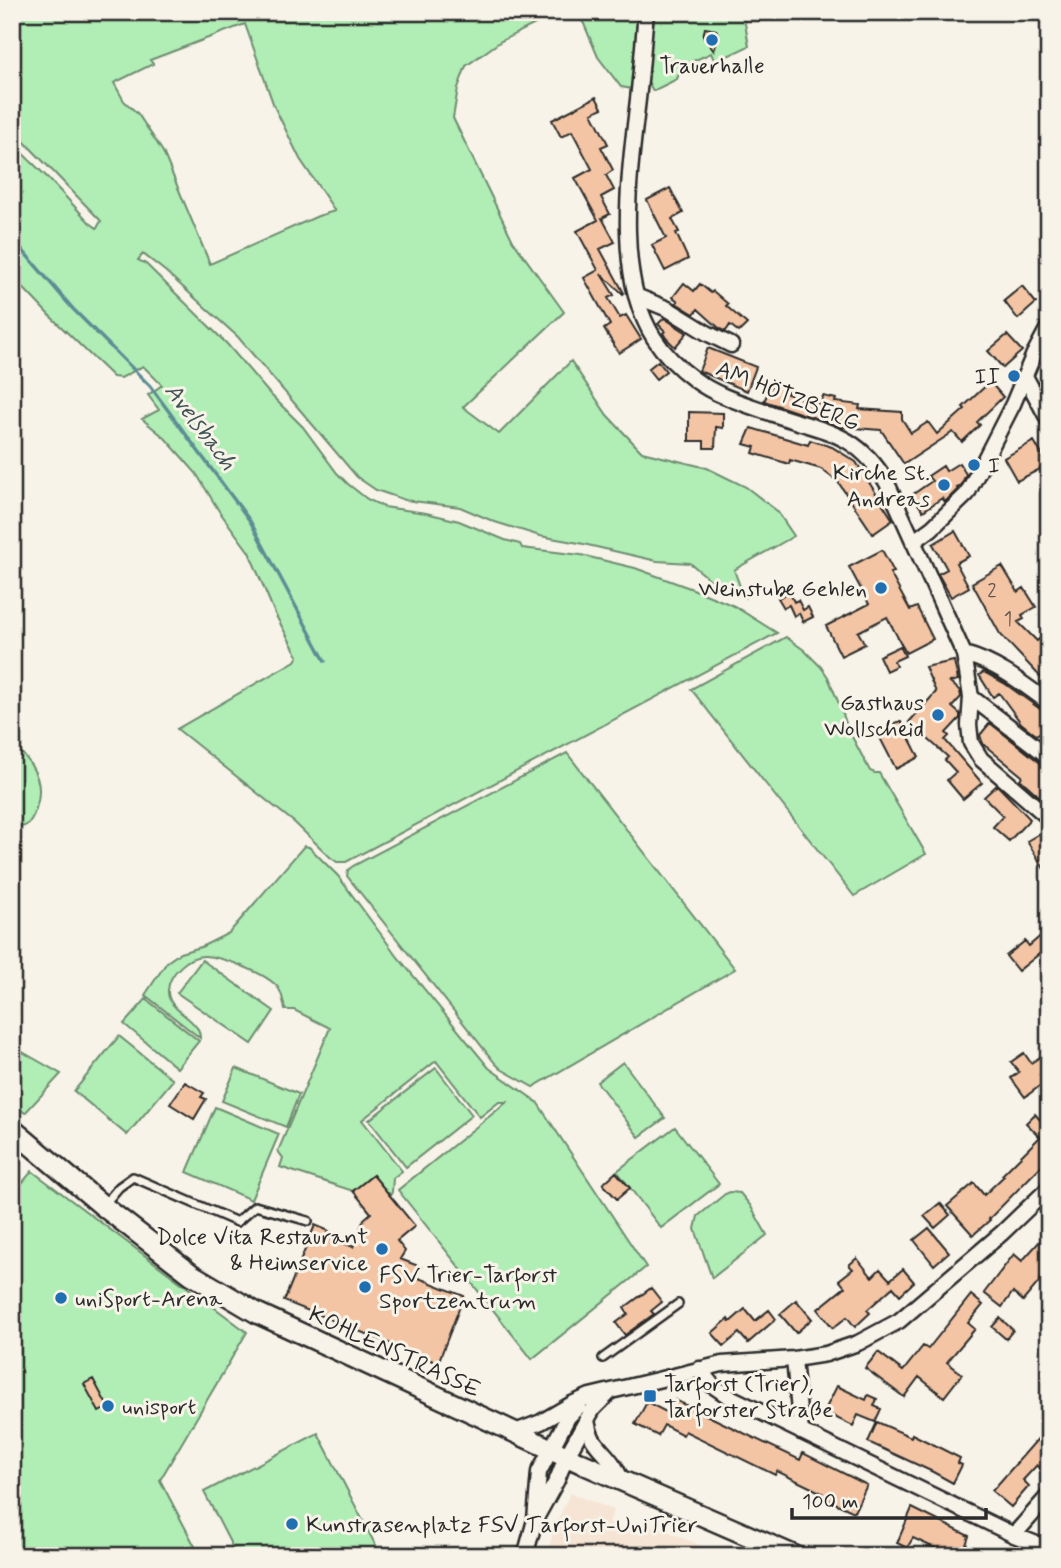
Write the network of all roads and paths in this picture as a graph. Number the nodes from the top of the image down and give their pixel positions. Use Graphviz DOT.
graph roads {
  1 [pos="646,12"];
  2 [pos="636,296"];
  3 [pos="1049,326"];
  4 [pos="731,345"];
  5 [pos="1025,376"];
  6 [pos="1049,421"];
  7 [pos="913,542"];
  8 [pos="962,648"];
  9 [pos="971,697"];
  10 [pos="1049,703"];
  11 [pos="1049,757"];
  12 [pos="1049,818"];
  13 [pos="12,1129"];
  14 [pos="1049,1188"];
  15 [pos="103,1206"];
  16 [pos="308,1221"];
  17 [pos="678,1304"];
  18 [pos="604,1358"];
  19 [pos="794,1359"];
  20 [pos="699,1369"];
  21 [pos="611,1391"];
  22 [pos="590,1396"];
  23 [pos="587,1419"];
  24 [pos="515,1432"];
  25 [pos="801,1432"];
  26 [pos="559,1453"];
  27 [pos="621,1480"];
  28 [pos="1049,1494"];
  29 [pos="1014,1535"];
  30 [pos="1049,1549"];
  31 [pos="525,1556"];
  32 [pos="795,1556"];
  1 -- 2 [label="street, AM HÖTZBERG"];
  2 -- 4 [label="street, AM HÖTZBERG"];
  2 -- 7 [label="street, AM HÖTZBERG"];
  3 -- 5 [label="street"];
  5 -- 6 [label="street"];
  5 -- 7 [label="street"];
  7 -- 8 [label="street, AM HÖTZBERG"];
  8 -- 9 [label="street, AM HÖTZBERG"];
  8 -- 10 [label="street"];
  9 -- 11 [label="street"];
  9 -- 12 [label="street, AM HÖTZBERG"];
  13 -- 15 [label="main road, KOHLENSTRASSE"];
  14 -- 19 [label="street"];
  15 -- 16 [label="lane"];
  15 -- 24 [label="main road, KOHLENSTRASSE"];
  17 -- 18 [label="lane"];
  19 -- 20 [label="street"];
  19 -- 25 [label="street"];
  20 -- 21 [label="street"];
  20 -- 25 [label="street"];
  21 -- 22 [label="street"];
  21 -- 23 [label="street"];
  22 -- 24 [label="street"];
  22 -- 26 [label="street"];
  23 -- 26 [label="street"];
  23 -- 27 [label="street"];
  24 -- 26 [label="main road, KOHLENSTRASSE"];
  25 -- 29 [label="street"];
  26 -- 27 [label="main road, KOHLENSTRASSE"];
  26 -- 31 [label="street"];
  27 -- 32 [label="main road, KOHLENSTRASSE"];
  28 -- 29 [label="street"];
  29 -- 30 [label="street"];
}
